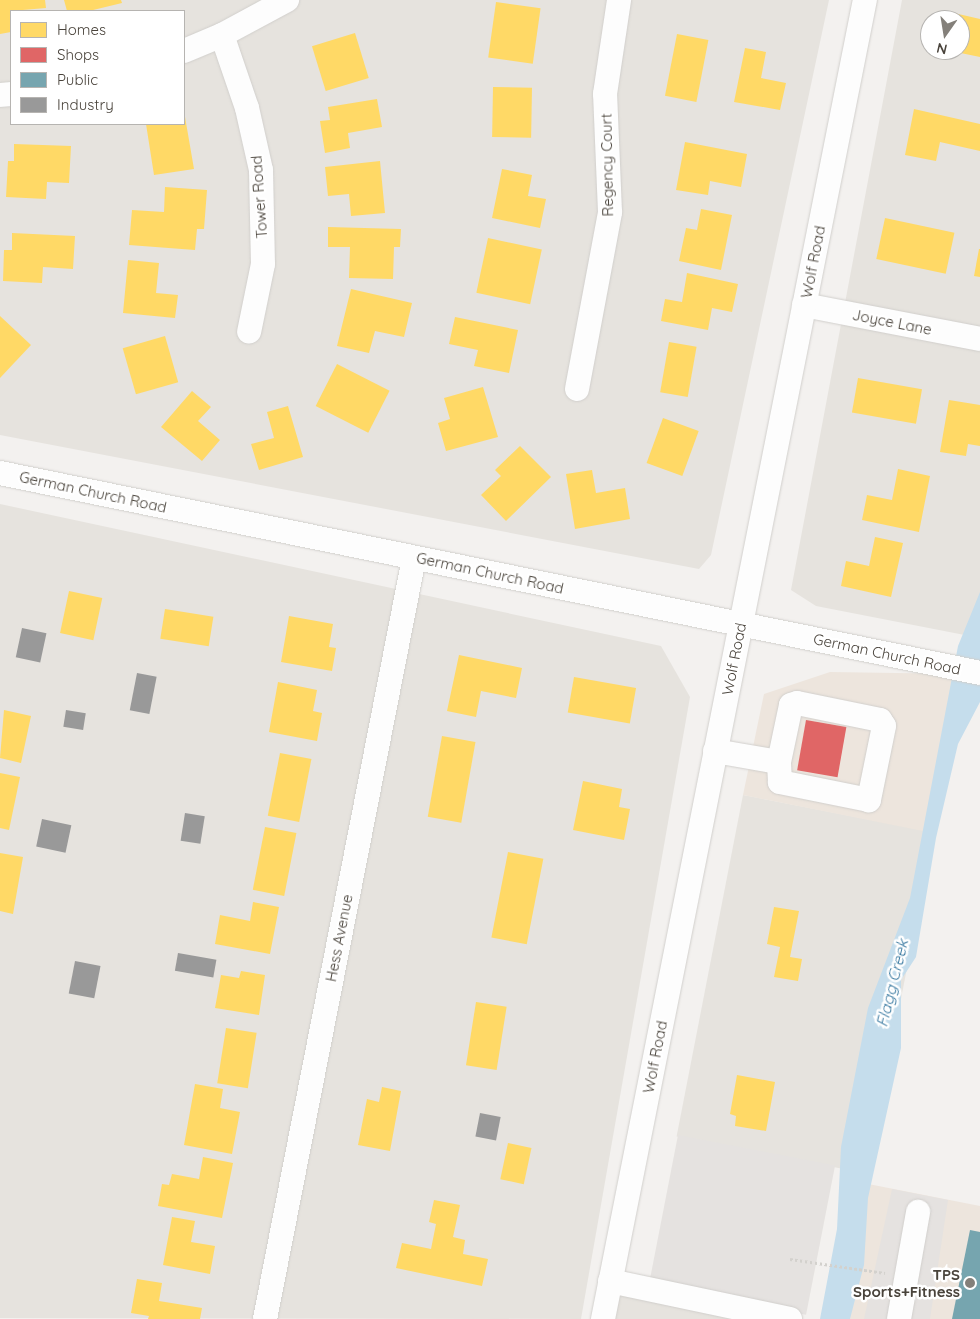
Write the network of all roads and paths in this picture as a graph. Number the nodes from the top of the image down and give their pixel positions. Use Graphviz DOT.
graph roads {
  1 [pos="287,0"];
  2 [pos="619,0"];
  3 [pos="865,0"];
  4 [pos="222,35"];
  5 [pos="185,51"];
  6 [pos="804,304"];
  7 [pos="249,332"];
  8 [pos="980,339"];
  9 [pos="577,388"];
  10 [pos="0,473"];
  11 [pos="414,558"];
  12 [pos="740,624"];
  13 [pos="980,673"];
  14 [pos="716,751"];
  15 [pos="778,767"];
  16 [pos="918,1212"];
  17 [pos="790,1259"];
  18 [pos="905,1276"];
  19 [pos="610,1281"];
  20 [pos="264,1319"];
  21 [pos="603,1319"];
  22 [pos="790,1319"];
  23 [pos="899,1319"];
  1 -- 4 [label="street"];
  2 -- 9 [label="street, Regency Court"];
  3 -- 6 [label="street, Wolf Road"];
  4 -- 5 [label="street"];
  4 -- 7 [label="street, Tower Road"];
  6 -- 8 [label="street, Joyce Lane"];
  6 -- 12 [label="street, Wolf Road"];
  10 -- 11 [label="street, German Church Road"];
  11 -- 12 [label="street, German Church Road"];
  11 -- 20 [label="street, Hess Avenue"];
  12 -- 13 [label="street, German Church Road"];
  12 -- 14 [label="street, Wolf Road"];
  14 -- 15 [label="street"];
  14 -- 19 [label="street, Wolf Road"];
  15 -- 15 [label="street"];
  16 -- 18 [label="street"];
  17 -- 18 [label="path"];
  18 -- 23 [label="street"];
  19 -- 21 [label="street, Wolf Road"];
  19 -- 22 [label="street"];
}
